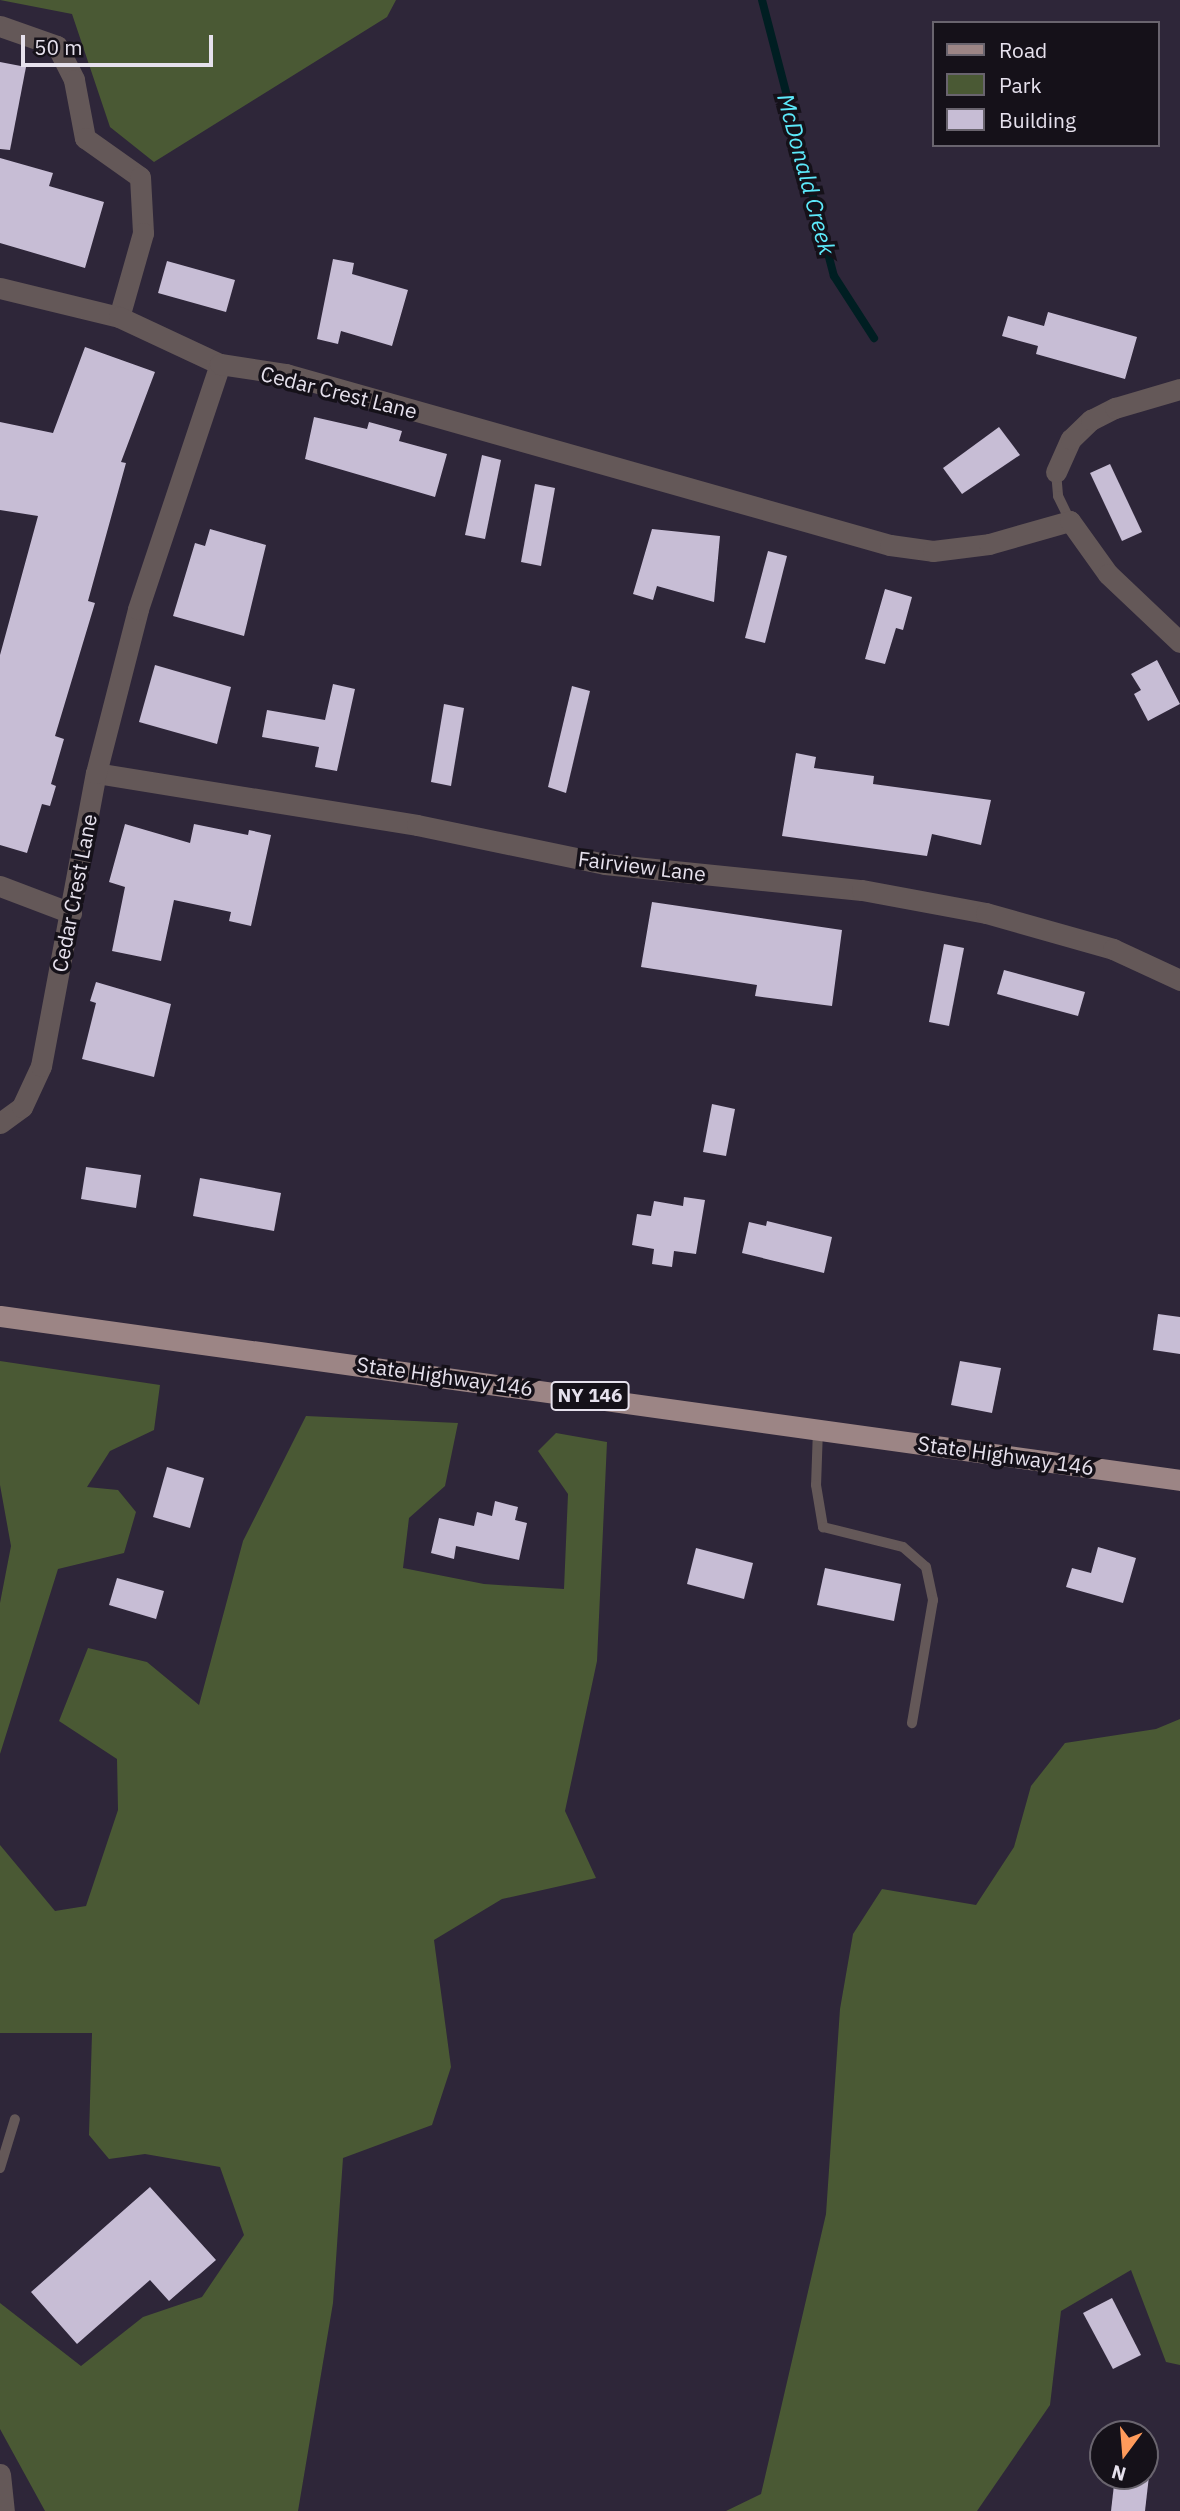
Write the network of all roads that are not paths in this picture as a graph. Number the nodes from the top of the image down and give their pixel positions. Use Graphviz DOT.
graph roads {
  1 [pos="0,26"];
  2 [pos="0,288"];
  3 [pos="119,317"];
  4 [pos="219,364"];
  5 [pos="1180,389"];
  6 [pos="1056,472"];
  7 [pos="1070,521"];
  8 [pos="1180,642"];
  9 [pos="96,773"];
  10 [pos="0,886"];
  11 [pos="71,914"];
  12 [pos="1175,970"];
  13 [pos="0,1123"];
  14 [pos="0,1316"];
  15 [pos="818,1427"];
  16 [pos="1180,1480"];
  17 [pos="912,1723"];
  18 [pos="15,2119"];
  19 [pos="0,2168"];
  20 [pos="0,2474"];
  21 [pos="4,2511"];
  1 -- 3 [label="street"];
  2 -- 3 [label="street"];
  3 -- 4 [label="street"];
  4 -- 7 [label="street, Cedar Crest Lane"];
  4 -- 9 [label="street, Cedar Crest Lane"];
  5 -- 6 [label="street"];
  6 -- 7 [label="lane"];
  7 -- 8 [label="street"];
  9 -- 11 [label="street, Cedar Crest Lane"];
  9 -- 12 [label="street, Fairview Lane"];
  10 -- 11 [label="street"];
  11 -- 13 [label="street, Cedar Crest Lane"];
  14 -- 15 [label="main road, State Highway 146 / NY 146"];
  15 -- 16 [label="main road, State Highway 146 / NY 146"];
  15 -- 17 [label="lane"];
  18 -- 19 [label="lane"];
  20 -- 21 [label="street"];
}
